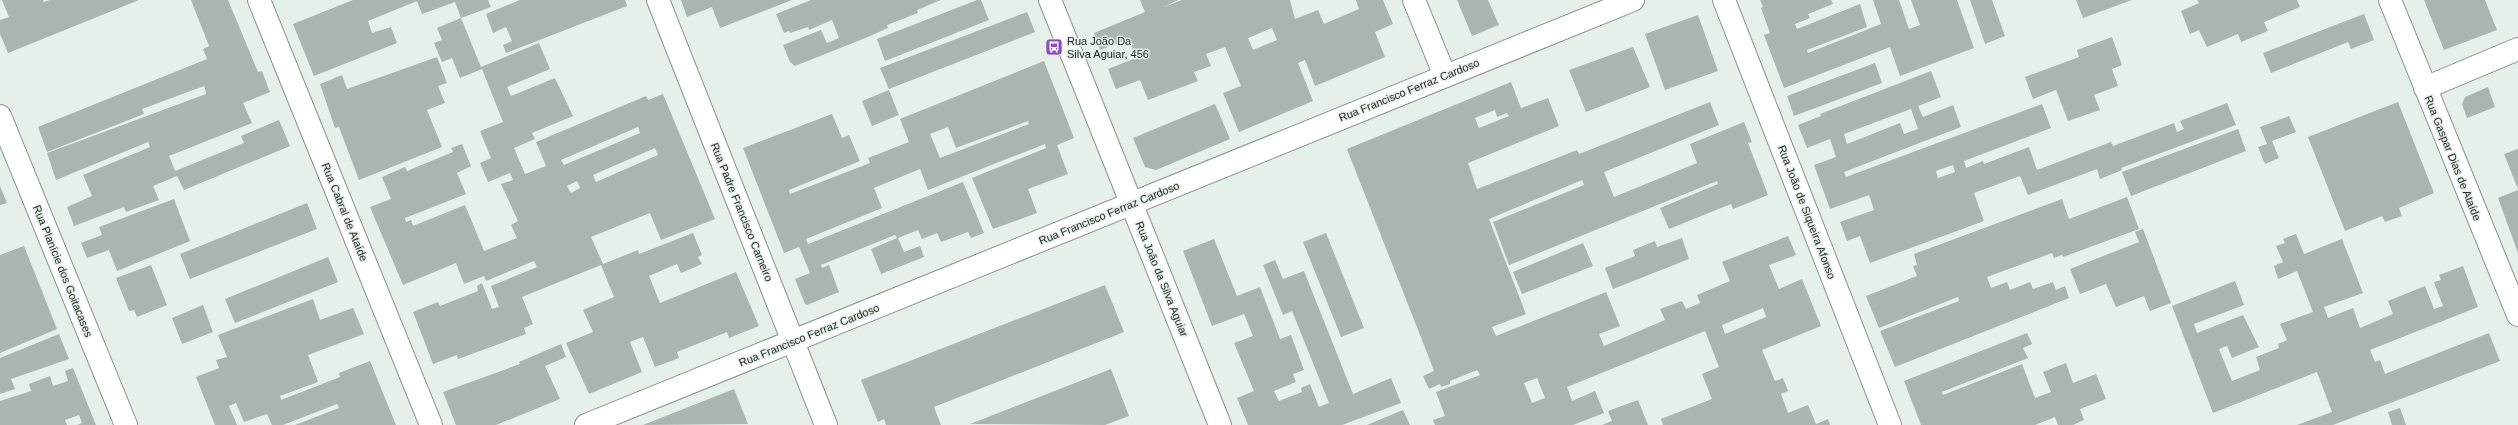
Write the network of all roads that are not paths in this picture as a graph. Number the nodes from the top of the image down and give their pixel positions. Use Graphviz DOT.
graph roads {
  1 [pos="259,0"];
  2 [pos="658,0"];
  3 [pos="1050,0"];
  4 [pos="1414,0"];
  5 [pos="1633,0"];
  6 [pos="1724,0"];
  7 [pos="2390,0"];
  8 [pos="2518,49"];
  9 [pos="1445,76"];
  10 [pos="2425,88"];
  11 [pos="0,116"];
  12 [pos="1132,203"];
  13 [pos="2518,315"];
  14 [pos="793,342"];
  15 [pos="126,425"];
  16 [pos="431,425"];
  17 [pos="586,425"];
  18 [pos="826,425"];
  19 [pos="1220,425"];
  20 [pos="1890,425"];
  1 -- 16 [label="street, Rua Cabral de Ataíde"];
  2 -- 14 [label="street, Rua Padre Francisco Carneiro"];
  3 -- 12 [label="street, Rua João da Silva Aguiar"];
  4 -- 9 [label="street"];
  5 -- 9 [label="street, Rua Francisco Ferraz Cardoso"];
  6 -- 20 [label="street, Rua João de Siqueira Afonso"];
  7 -- 10 [label="street, Rua Gaspar Dias de Ataíde"];
  8 -- 10 [label="street"];
  9 -- 12 [label="street, Rua Francisco Ferraz Cardoso"];
  10 -- 13 [label="street, Rua Gaspar Dias de Ataíde"];
  11 -- 15 [label="street, Rua Planície dos Goitacases"];
  12 -- 14 [label="street, Rua Francisco Ferraz Cardoso"];
  12 -- 19 [label="street, Rua João da Silva Aguiar"];
  14 -- 17 [label="street, Rua Francisco Ferraz Cardoso"];
  14 -- 18 [label="street, Rua Padre Francisco Carneiro"];
}
